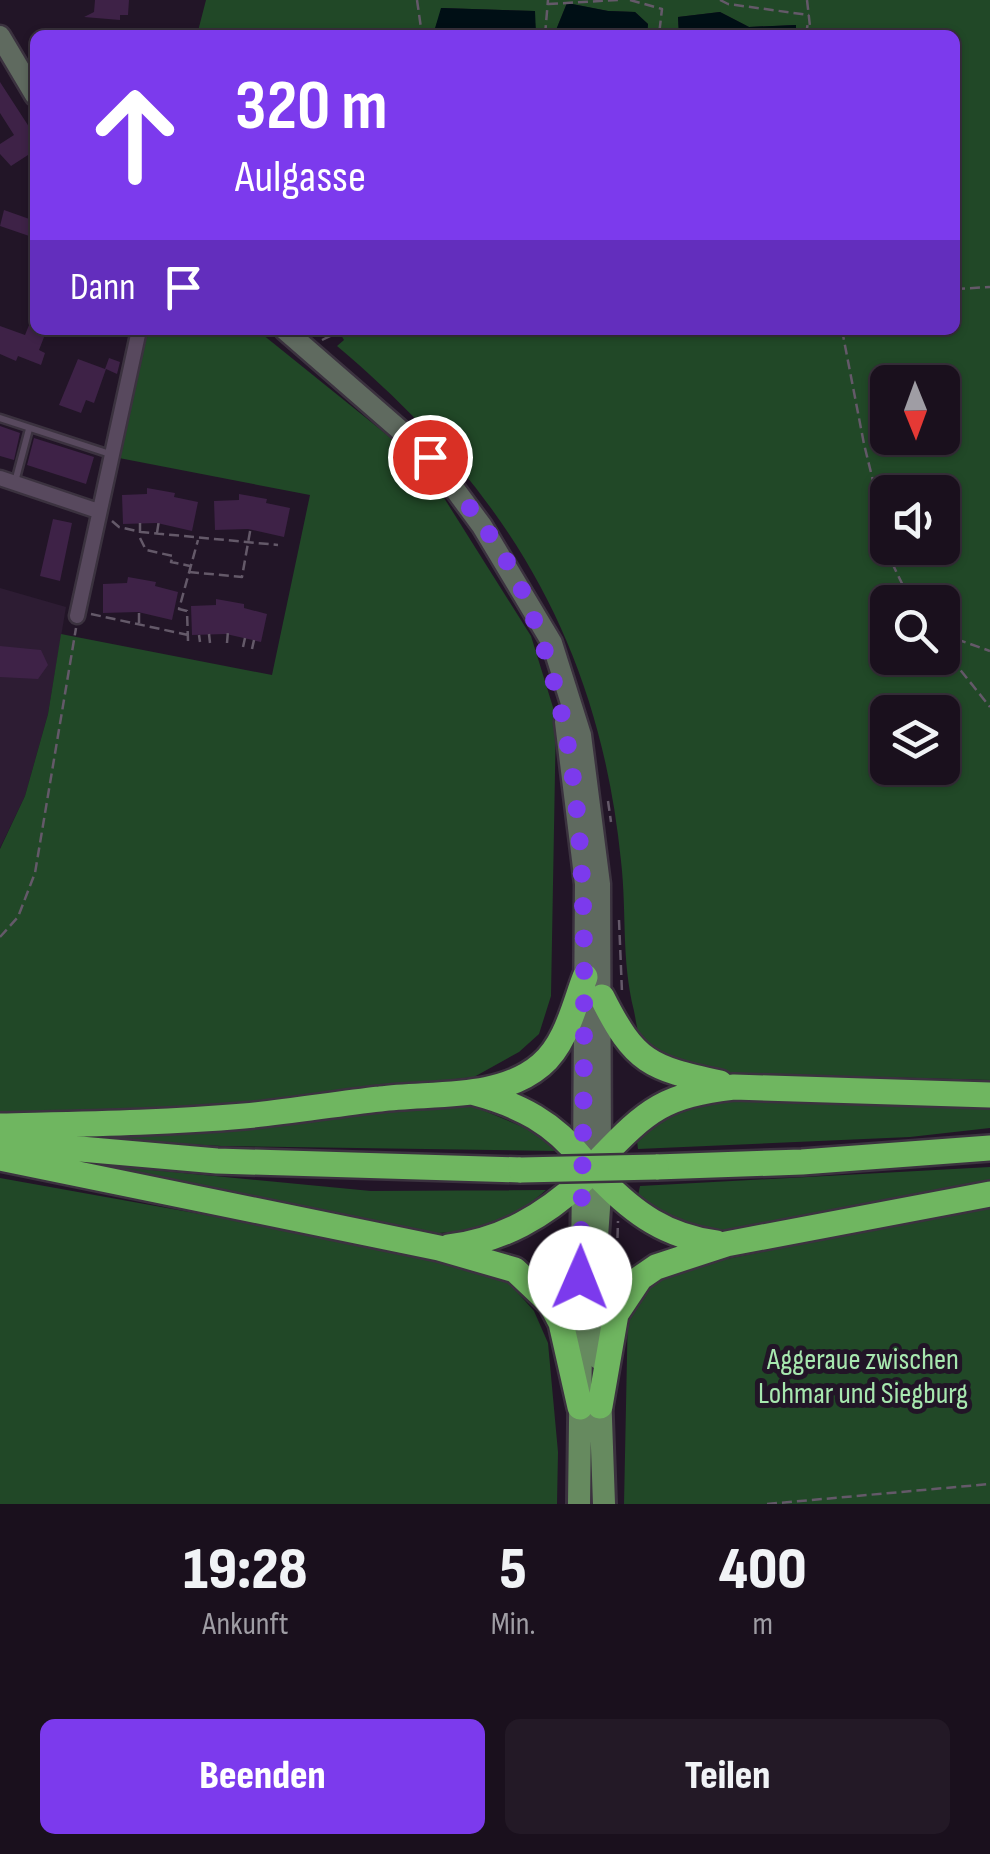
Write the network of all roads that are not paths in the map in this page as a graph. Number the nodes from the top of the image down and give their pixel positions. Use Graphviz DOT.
graph roads {
  1 [pos="0,36"];
  2 [pos="30,87"];
  3 [pos="138,335"];
  4 [pos="291,335"];
  5 [pos="0,418"];
  6 [pos="29,429"];
  7 [pos="111,454"];
  8 [pos="7,480"];
  9 [pos="98,511"];
  10 [pos="523,592"];
  11 [pos="78,612"];
  12 [pos="585,977"];
  13 [pos="602,997"];
  14 [pos="734,1087"];
  15 [pos="470,1092"];
  16 [pos="990,1094"];
  17 [pos="0,1126"];
  18 [pos="0,1142"];
  19 [pos="990,1148"];
  20 [pos="0,1158"];
  21 [pos="592,1169"];
  22 [pos="990,1194"];
  23 [pos="726,1244"];
  24 [pos="440,1248"];
  25 [pos="590,1407"];
  26 [pos="579,1504"];
  27 [pos="604,1504"];
  1 -- 2 [label="main road"];
  3 -- 7 [label="street"];
  4 -- 10 [label="main road"];
  5 -- 6 [label="lane"];
  6 -- 7 [label="lane"];
  6 -- 8 [label="lane"];
  7 -- 9 [label="street"];
  8 -- 9 [label="street"];
  9 -- 11 [label="street"];
  10 -- 12 [label="main road"];
  10 -- 13 [label="main road"];
  12 -- 15 [label="highway"];
  12 -- 21 [label="main road"];
  13 -- 14 [label="highway"];
  13 -- 21 [label="main road"];
  14 -- 16 [label="highway"];
  14 -- 21 [label="highway"];
  15 -- 17 [label="highway"];
  15 -- 21 [label="highway"];
  18 -- 19 [label="highway, bridge"];
  20 -- 24 [label="highway"];
  21 -- 23 [label="highway"];
  21 -- 24 [label="highway"];
  21 -- 25 [label="main road"];
  22 -- 23 [label="highway"];
  23 -- 25 [label="highway"];
  24 -- 25 [label="highway"];
  25 -- 26 [label="main road"];
  25 -- 27 [label="main road"];
}
